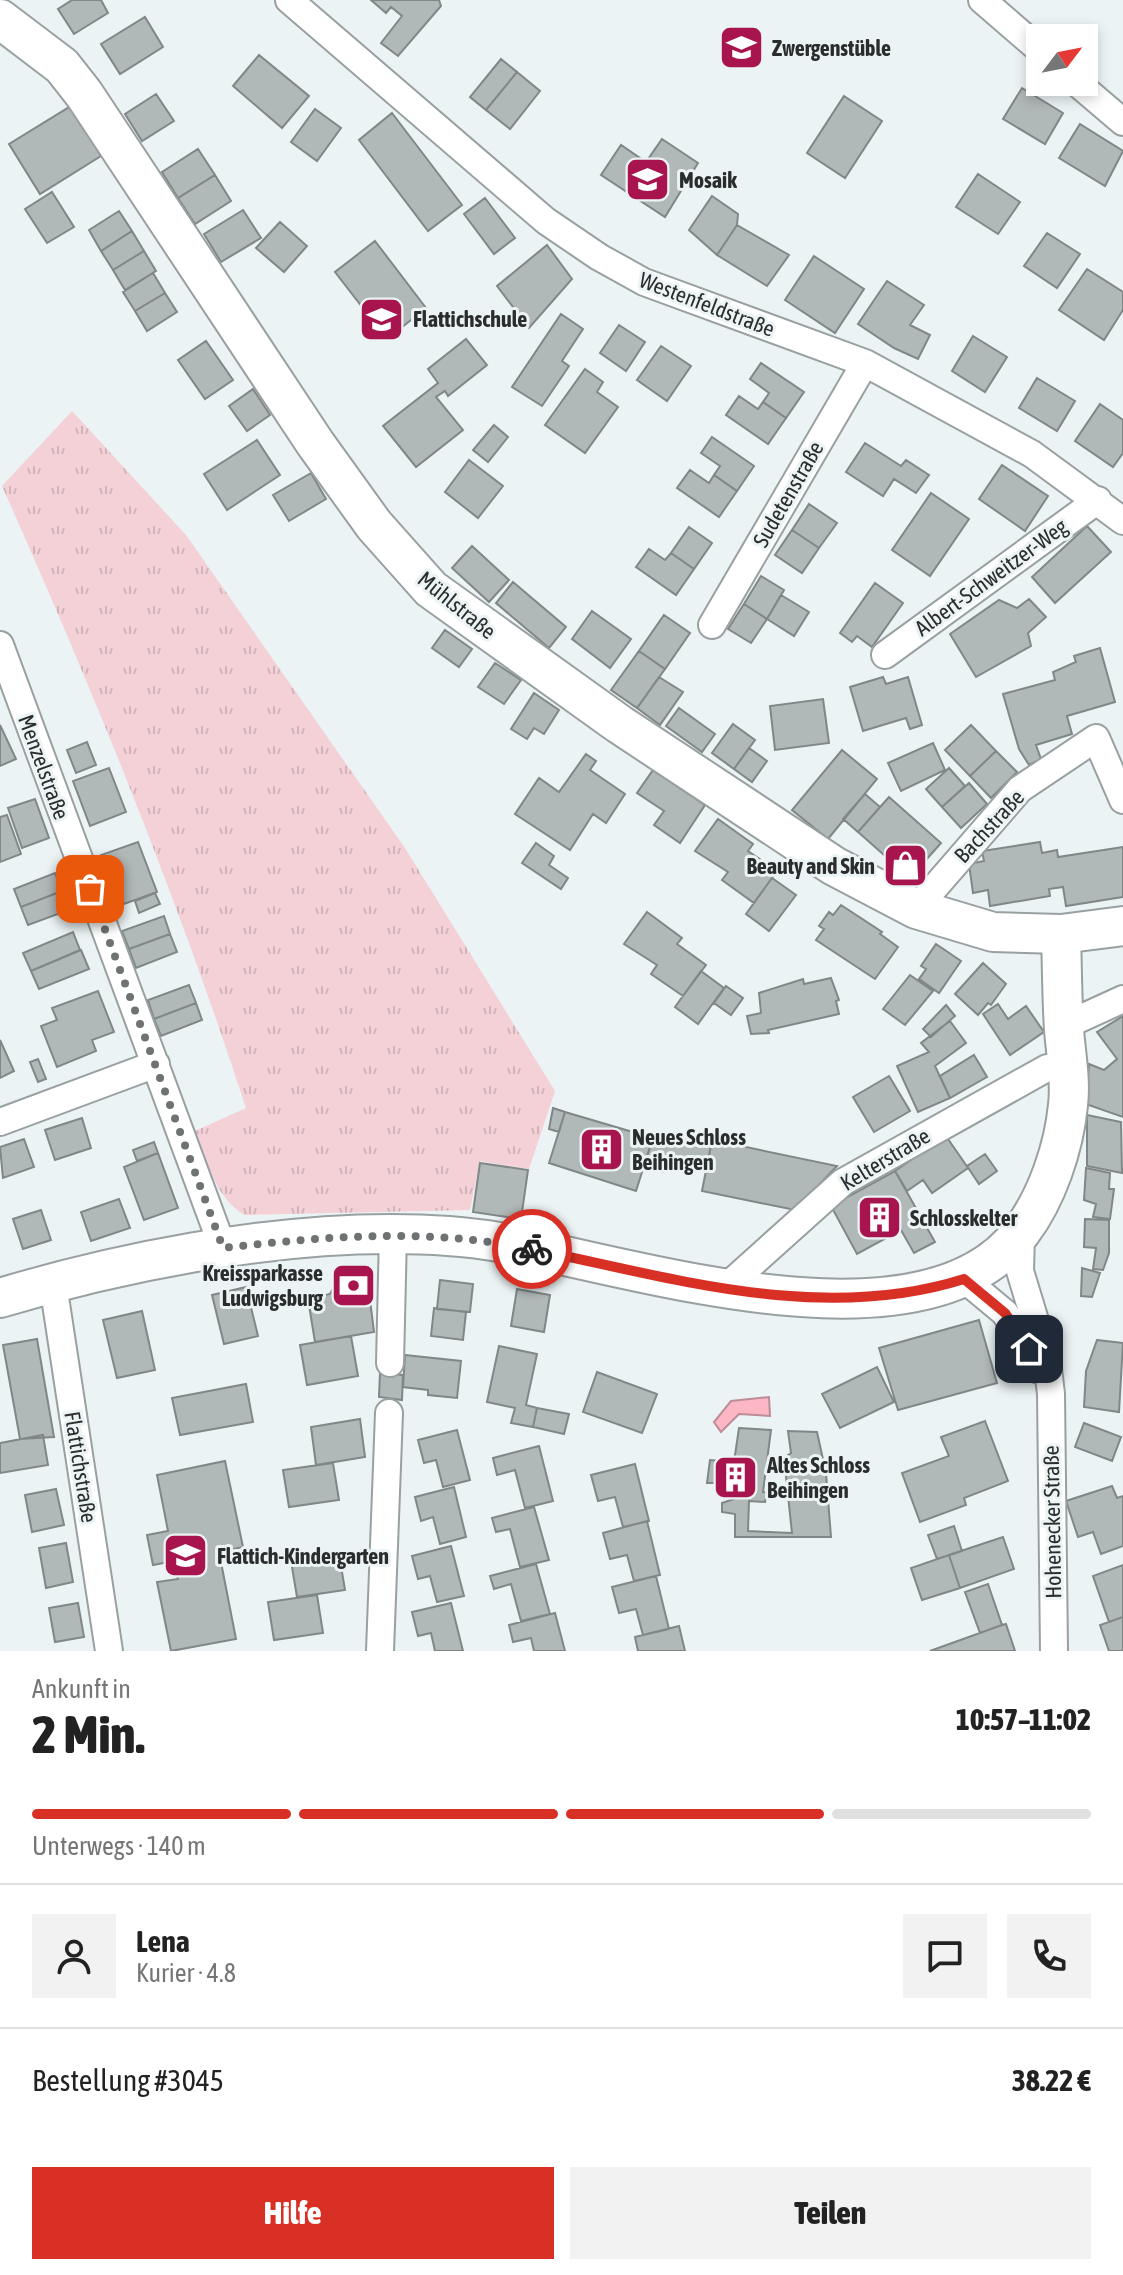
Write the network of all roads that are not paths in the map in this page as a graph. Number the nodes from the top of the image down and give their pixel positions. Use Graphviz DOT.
graph roads {
  1 [pos="289,0"];
  2 [pos="982,0"];
  3 [pos="0,19"];
  4 [pos="1026,38"];
  5 [pos="1092,96"];
  6 [pos="1123,122"];
  7 [pos="865,363"];
  8 [pos="1098,500"];
  9 [pos="1123,521"];
  10 [pos="712,625"];
  11 [pos="0,645"];
  12 [pos="885,655"];
  13 [pos="1123,800"];
  14 [pos="916,909"];
  15 [pos="1123,926"];
  16 [pos="1061,934"];
  17 [pos="1123,999"];
  18 [pos="1064,1026"];
  19 [pos="156,1064"];
  20 [pos="1067,1065"];
  21 [pos="0,1122"];
  22 [pos="393,1234"];
  23 [pos="223,1248"];
  24 [pos="992,1260"];
  25 [pos="53,1284"];
  26 [pos="1025,1287"];
  27 [pos="725,1288"];
  28 [pos="0,1298"];
  29 [pos="390,1363"];
  30 [pos="1051,1394"];
  31 [pos="389,1413"];
  32 [pos="109,1651"];
  33 [pos="380,1651"];
  34 [pos="1054,1651"];
  1 -- 7 [label="street, Westenfeldstraße"];
  2 -- 4 [label="street"];
  3 -- 14 [label="main road, Mühlstraße"];
  5 -- 6 [label="street"];
  7 -- 8 [label="street, Westenfeldstraße"];
  7 -- 10 [label="street, Sudetenstraße"];
  8 -- 9 [label="street, Westenfeldstraße"];
  8 -- 12 [label="street, Albert-Schweitzer-Weg"];
  11 -- 19 [label="street, Menzelstraße"];
  13 -- 14 [label="street, Bachstraße"];
  14 -- 16 [label="main road, Mühlstraße"];
  15 -- 16 [label="main road, Mühlstraße"];
  16 -- 18 [label="main road"];
  17 -- 18 [label="street"];
  18 -- 20 [label="main road"];
  19 -- 21 [label="street"];
  19 -- 23 [label="street, Menzelstraße"];
  20 -- 24 [label="main road"];
  20 -- 27 [label="street, Kelterstraße"];
  22 -- 23 [label="main road"];
  22 -- 27 [label="main road"];
  22 -- 29 [label="street"];
  23 -- 25 [label="main road"];
  24 -- 26 [label="street"];
  24 -- 26 [label="street, Hohenecker Straße"];
  24 -- 27 [label="main road"];
  24 -- 30 [label="street, Hohenecker Straße"];
  25 -- 28 [label="main road"];
  25 -- 32 [label="street, Flattichstraße"];
  26 -- 30 [label="street, Hohenecker Straße"];
  30 -- 34 [label="street, Hohenecker Straße"];
  31 -- 33 [label="street"];
}
